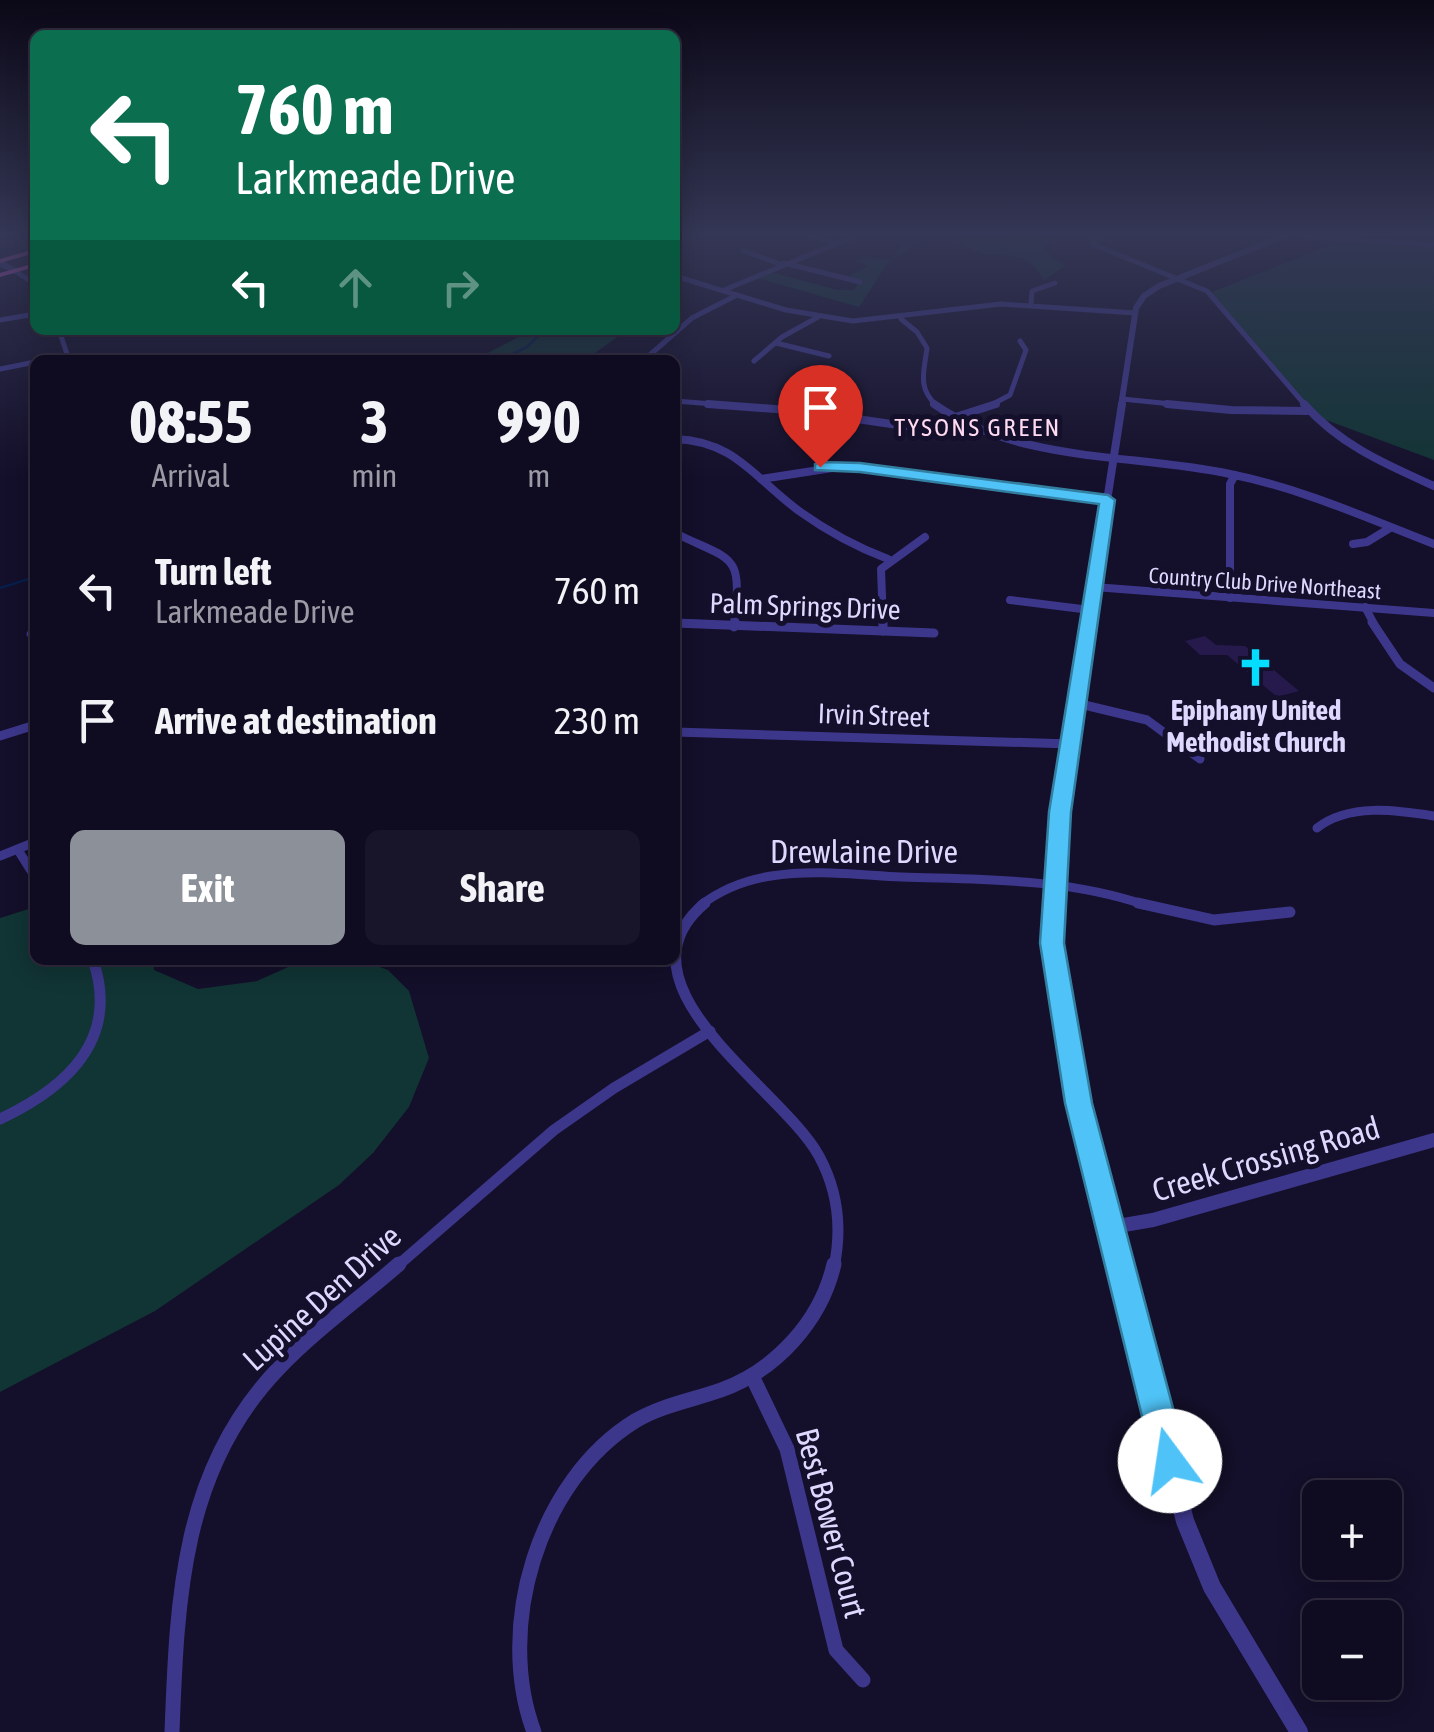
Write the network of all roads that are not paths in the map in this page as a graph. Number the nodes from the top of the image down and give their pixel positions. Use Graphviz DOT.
graph roads {
  1 [pos="687,317"];
  2 [pos="818,317"];
  3 [pos="913,317"];
  4 [pos="1134,317"];
  5 [pos="1229,317"];
  6 [pos="692,318"];
  7 [pos="901,319"];
  8 [pos="680,328"];
  9 [pos="673,335"];
  10 [pos="1020,342"];
  11 [pos="776,343"];
  12 [pos="650,355"];
  13 [pos="829,356"];
  14 [pos="754,361"];
  15 [pos="30,363"];
  16 [pos="0,369"];
  17 [pos="818,398"];
  18 [pos="1122,399"];
  19 [pos="680,400"];
  20 [pos="1307,411"];
  21 [pos="810,412"];
  22 [pos="954,418"];
  23 [pos="680,439"];
  24 [pos="1114,455"];
  25 [pos="1235,474"];
  26 [pos="762,479"];
  27 [pos="1434,486"];
  28 [pos="1108,500"];
  29 [pos="1390,528"];
  30 [pos="680,535"];
  31 [pos="925,536"];
  32 [pos="1352,544"];
  33 [pos="1434,544"];
  34 [pos="888,559"];
  35 [pos="1094,587"];
  36 [pos="1230,598"];
  37 [pos="1010,600"];
  38 [pos="1365,607"];
  39 [pos="1090,610"];
  40 [pos="1434,613"];
  41 [pos="680,622"];
  42 [pos="734,627"];
  43 [pos="883,631"];
  44 [pos="934,633"];
  45 [pos="1434,688"];
  46 [pos="1076,703"];
  47 [pos="30,727"];
  48 [pos="680,732"];
  49 [pos="0,736"];
  50 [pos="1071,744"];
  51 [pos="1200,759"];
  52 [pos="1434,816"];
  53 [pos="1317,828"];
  54 [pos="30,844"];
  55 [pos="18,850"];
  56 [pos="0,856"];
  57 [pos="30,869"];
  58 [pos="1055,886"];
  59 [pos="1290,912"];
  60 [pos="680,944"];
  61 [pos="96,965"];
  62 [pos="676,965"];
  63 [pos="710,1031"];
  64 [pos="0,1119"];
  65 [pos="1434,1140"];
  66 [pos="1112,1227"];
  67 [pos="752,1376"];
  68 [pos="863,1680"];
  69 [pos="172,1732"];
  70 [pos="534,1732"];
  71 [pos="1299,1732"];
  1 -- 6 [label="street"];
  2 -- 7 [label="street"];
  2 -- 11 [label="street"];
  3 -- 7 [label="street"];
  4 -- 18 [label="street"];
  5 -- 20 [label="street"];
  6 -- 8 [label="street"];
  7 -- 22 [label="street"];
  9 -- 12 [label="street"];
  10 -- 22 [label="street"];
  11 -- 13 [label="street"];
  11 -- 14 [label="street"];
  15 -- 16 [label="street"];
  17 -- 21 [label="street"];
  18 -- 20 [label="street"];
  18 -- 24 [label="street"];
  19 -- 21 [label="street"];
  20 -- 27 [label="street"];
  21 -- 22 [label="street"];
  22 -- 24 [label="street"];
  23 -- 26 [label="street"];
  24 -- 25 [label="street"];
  24 -- 28 [label="street"];
  25 -- 29 [label="street"];
  25 -- 36 [label="street"];
  26 -- 28 [label="street"];
  26 -- 34 [label="street"];
  28 -- 35 [label="street"];
  29 -- 32 [label="street"];
  29 -- 33 [label="street"];
  30 -- 42 [label="street"];
  31 -- 34 [label="street"];
  34 -- 43 [label="street"];
  35 -- 36 [label="street, Country Club Drive Northeast"];
  35 -- 39 [label="street"];
  36 -- 38 [label="street, Country Club Drive Northeast"];
  37 -- 39 [label="street"];
  38 -- 40 [label="street, Country Club Drive Northeast"];
  38 -- 45 [label="street"];
  39 -- 46 [label="street"];
  41 -- 42 [label="street, Palm Springs Drive"];
  42 -- 43 [label="street, Palm Springs Drive"];
  43 -- 44 [label="street, Palm Springs Drive"];
  46 -- 50 [label="street"];
  46 -- 51 [label="street"];
  47 -- 49 [label="street"];
  48 -- 50 [label="street, Irvin Street"];
  50 -- 58 [label="street"];
  52 -- 53 [label="street"];
  54 -- 55 [label="street"];
  55 -- 56 [label="street"];
  55 -- 57 [label="street"];
  58 -- 59 [label="street, Drewlaine Drive"];
  58 -- 60 [label="street, Drewlaine Drive"];
  58 -- 66 [label="street"];
  61 -- 64 [label="street"];
  62 -- 63 [label="street, Drewlaine Drive"];
  63 -- 67 [label="street, Drewlaine Drive"];
  63 -- 69 [label="street, Lupine Den Drive"];
  65 -- 66 [label="street, Creek Crossing Road"];
  66 -- 71 [label="street"];
  67 -- 68 [label="street, Best Bower Court"];
  67 -- 70 [label="street, Drewlaine Drive"];
}
